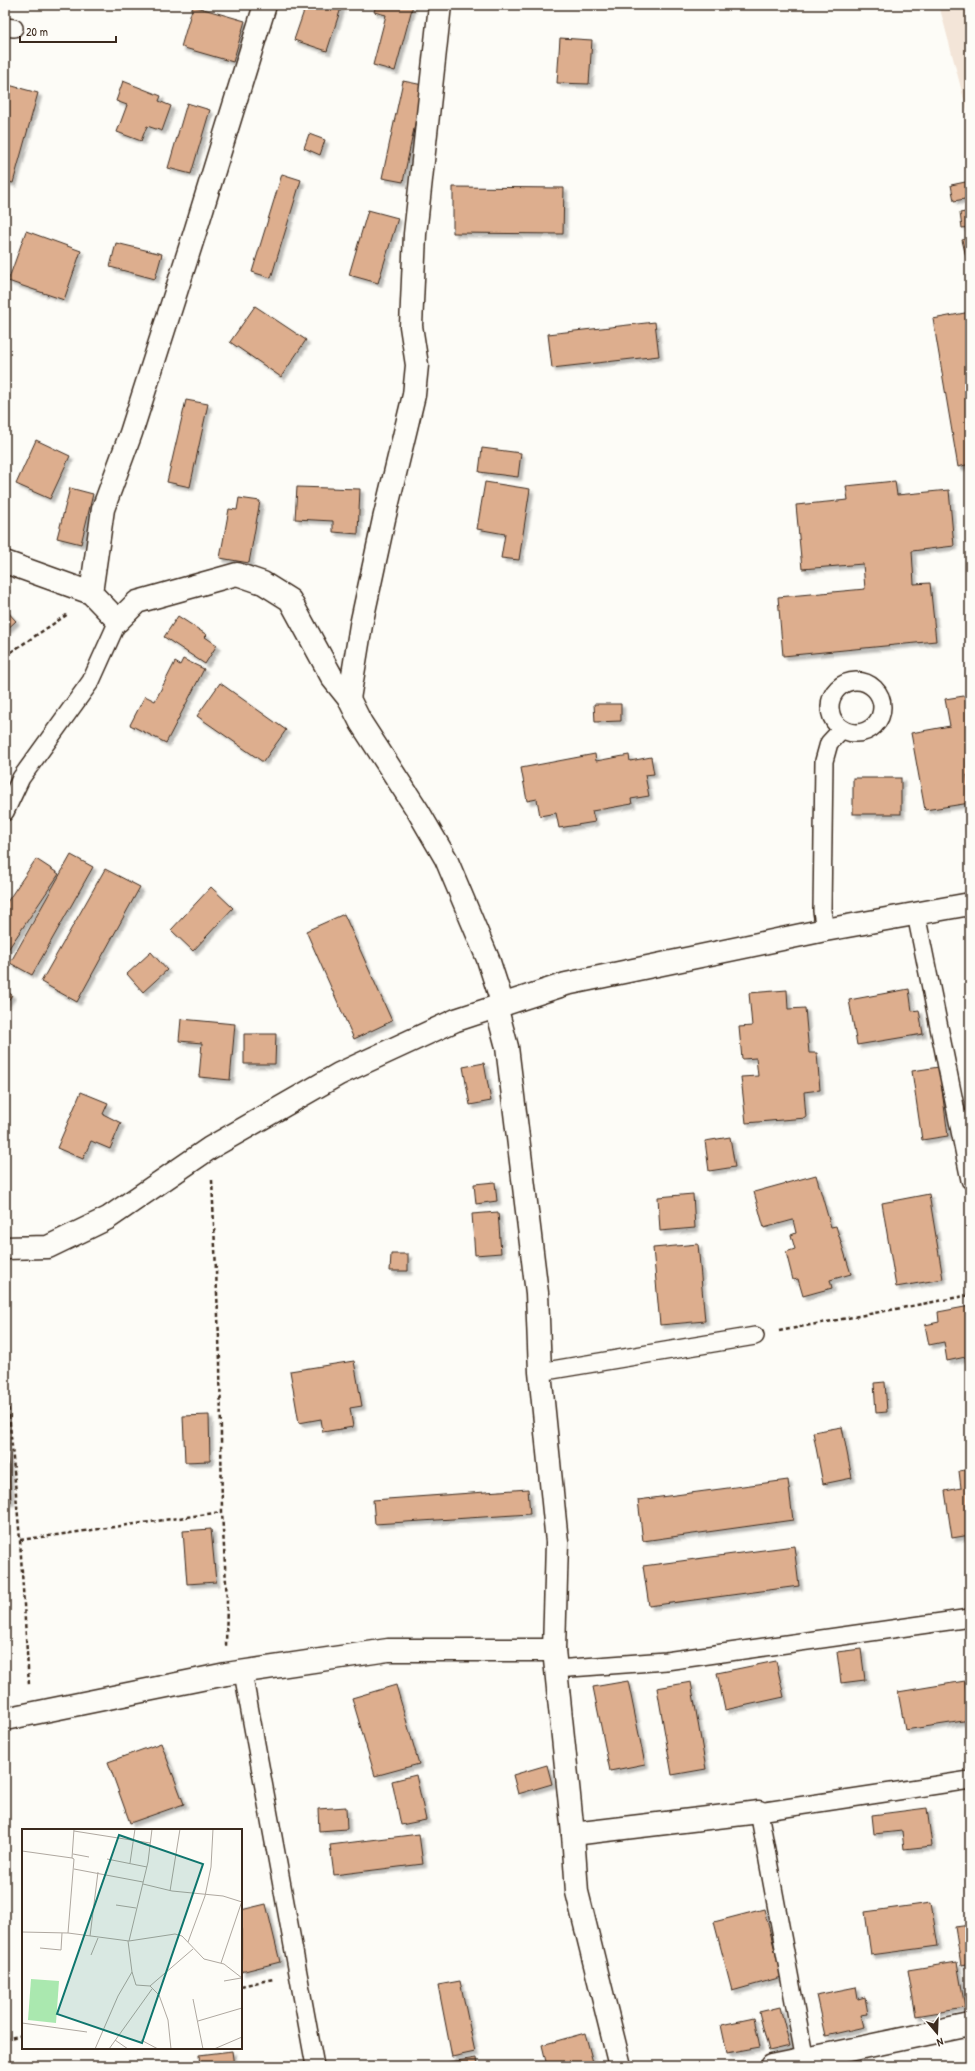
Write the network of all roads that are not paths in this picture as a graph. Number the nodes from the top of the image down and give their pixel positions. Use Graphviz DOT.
graph roads {
  1 [pos="265,5"];
  2 [pos="440,5"];
  3 [pos="5,562"];
  4 [pos="91,594"];
  5 [pos="118,621"];
  6 [pos="350,699"];
  7 [pos="842,729"];
  8 [pos="5,812"];
  9 [pos="970,904"];
  10 [pos="916,914"];
  11 [pos="825,930"];
  12 [pos="500,1006"];
  13 [pos="970,1180"];
  14 [pos="5,1248"];
  15 [pos="755,1336"];
  16 [pos="540,1372"];
  17 [pos="970,1618"];
  18 [pos="555,1659"];
  19 [pos="235,1673"];
  20 [pos="5,1719"];
  21 [pos="970,1780"];
  22 [pos="759,1812"];
  23 [pos="573,1834"];
  24 [pos="970,2025"];
  25 [pos="805,2062"];
  26 [pos="315,2066"];
  27 [pos="620,2066"];
  28 [pos="772,2066"];
  1 -- 4 [label="street"];
  2 -- 6 [label="street"];
  3 -- 4 [label="street"];
  4 -- 5 [label="street"];
  5 -- 6 [label="street"];
  5 -- 8 [label="lane"];
  6 -- 12 [label="street"];
  7 -- 11 [label="lane"];
  9 -- 10 [label="street"];
  10 -- 11 [label="street"];
  10 -- 13 [label="lane"];
  11 -- 12 [label="street"];
  12 -- 14 [label="street"];
  12 -- 16 [label="street"];
  15 -- 16 [label="lane"];
  16 -- 18 [label="street"];
  17 -- 18 [label="lane"];
  18 -- 19 [label="street"];
  18 -- 23 [label="street"];
  19 -- 20 [label="street"];
  19 -- 26 [label="lane"];
  21 -- 22 [label="lane"];
  22 -- 23 [label="street"];
  22 -- 25 [label="lane"];
  23 -- 27 [label="street"];
  24 -- 25 [label="street"];
  25 -- 28 [label="street"];
}
